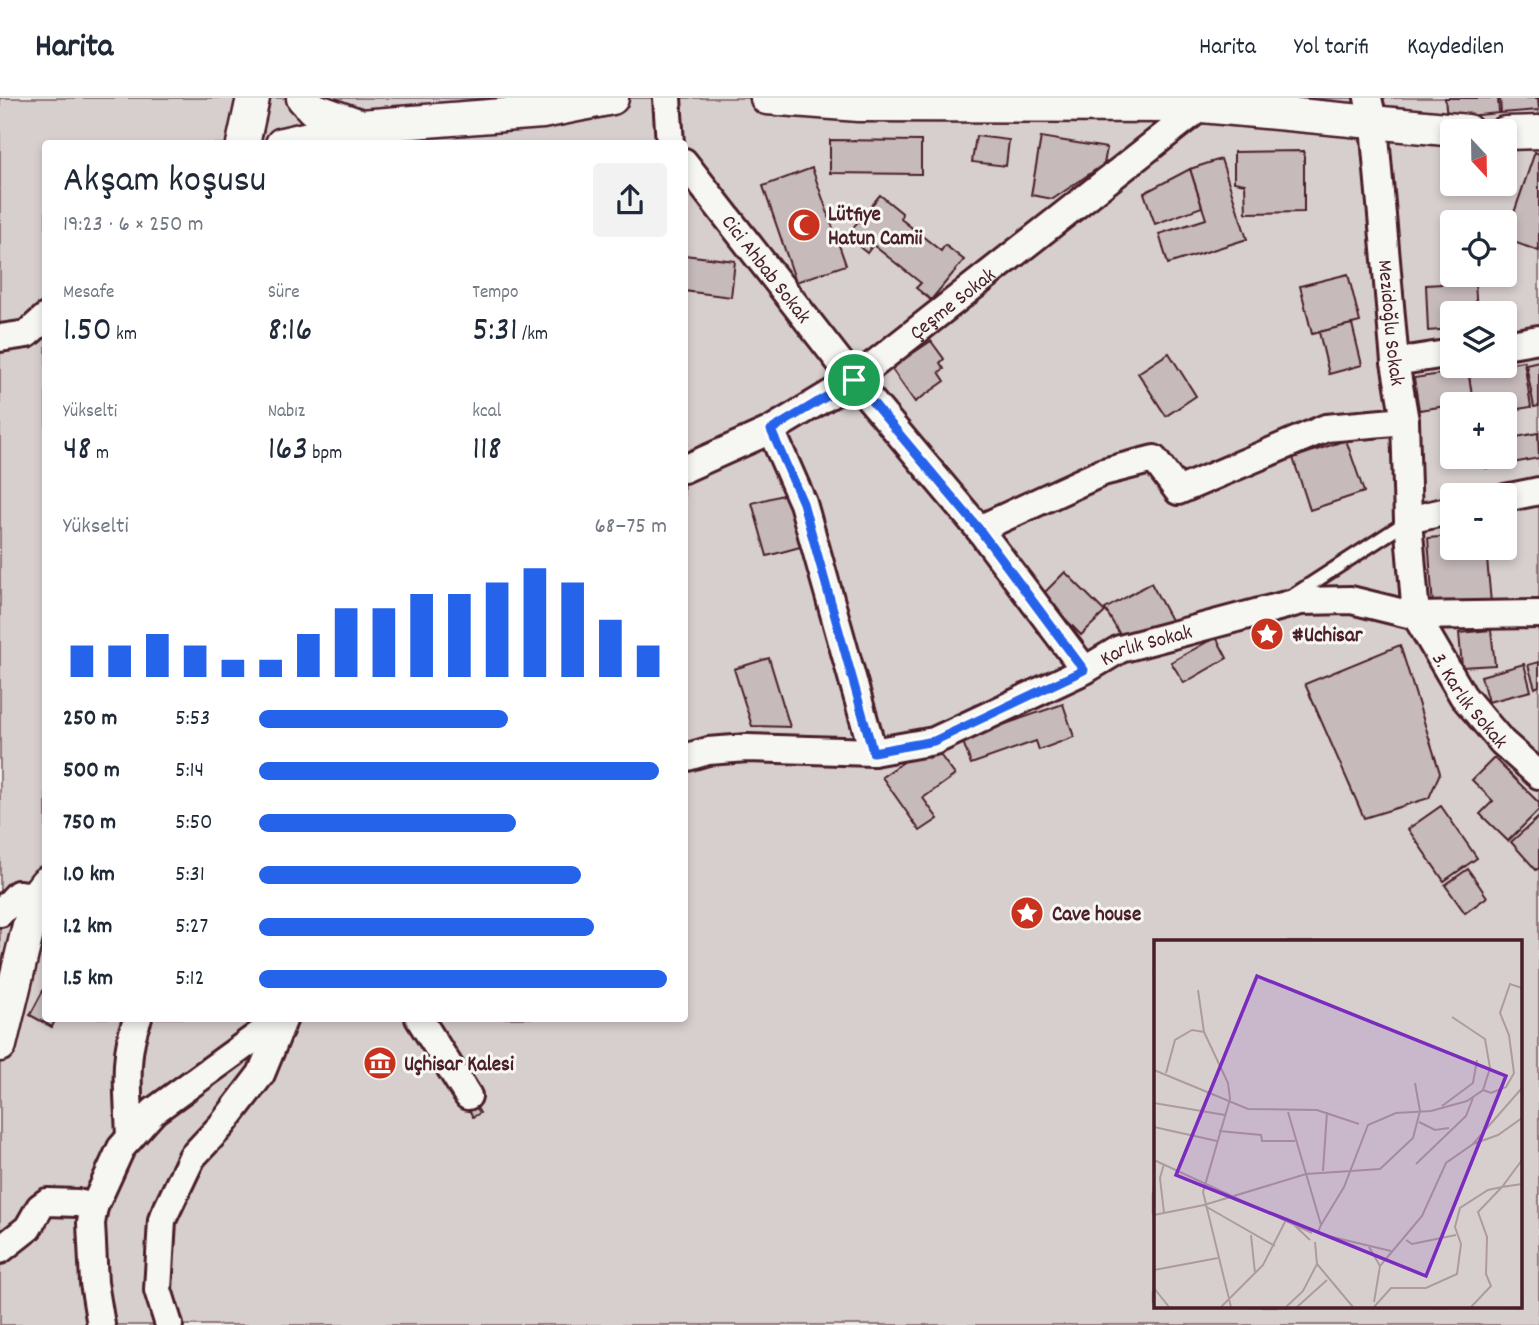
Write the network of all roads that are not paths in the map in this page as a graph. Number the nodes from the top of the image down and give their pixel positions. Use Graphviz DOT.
graph roads {
  1 [pos="253,98"];
  2 [pos="303,98"];
  3 [pos="612,98"];
  4 [pos="667,98"];
  5 [pos="767,98"];
  6 [pos="854,100"];
  7 [pos="1206,102"];
  8 [pos="1371,111"];
  9 [pos="1440,125"];
  10 [pos="360,126"];
  11 [pos="1539,132"];
  12 [pos="1517,133"];
  13 [pos="244,140"];
  14 [pos="299,140"];
  15 [pos="672,140"];
  16 [pos="688,167"];
  17 [pos="42,321"];
  18 [pos="0,338"];
  19 [pos="1539,339"];
  20 [pos="1517,343"];
  21 [pos="1440,355"];
  22 [pos="1395,362"];
  23 [pos="854,380"];
  24 [pos="1405,421"];
  25 [pos="771,430"];
  26 [pos="688,467"];
  27 [pos="1539,491"];
  28 [pos="1517,496"];
  29 [pos="1440,513"];
  30 [pos="1408,520"];
  31 [pos="979,529"];
  32 [pos="1275,609"];
  33 [pos="1539,614"];
  34 [pos="1416,616"];
  35 [pos="1084,670"];
  36 [pos="873,752"];
  37 [pos="688,757"];
  38 [pos="1539,775"];
  39 [pos="41,890"];
  40 [pos="0,913"];
  41 [pos="277,1022"];
  42 [pos="281,1022"];
  43 [pos="422,1022"];
  44 [pos="136,1024"];
  45 [pos="0,1045"];
  46 [pos="468,1096"];
  47 [pos="130,1138"];
  48 [pos="94,1207"];
  49 [pos="0,1250"];
  50 [pos="101,1325"];
  51 [pos="169,1325"];
  1 -- 13 [label="street"];
  2 -- 10 [label="street"];
  3 -- 10 [label="street"];
  4 -- 15 [label="street, Cici Ahbab Sokak"];
  5 -- 6 [label="street"];
  6 -- 7 [label="street"];
  7 -- 8 [label="street"];
  7 -- 23 [label="street, Çeşme Sokak"];
  8 -- 9 [label="street"];
  8 -- 22 [label="street, Mezidoğlu Sokak"];
  10 -- 14 [label="street"];
  11 -- 12 [label="street"];
  16 -- 23 [label="street, Cici Ahbab Sokak"];
  17 -- 18 [label="street"];
  19 -- 20 [label="street"];
  21 -- 22 [label="street"];
  22 -- 24 [label="street, Mezidoğlu Sokak"];
  23 -- 25 [label="street, Çeşme Sokak"];
  23 -- 31 [label="street, Cici Ahbab Sokak"];
  24 -- 30 [label="street, Mezidoğlu Sokak"];
  24 -- 31 [label="street"];
  25 -- 26 [label="street, Çeşme Sokak"];
  25 -- 36 [label="street"];
  27 -- 28 [label="street"];
  29 -- 30 [label="street"];
  30 -- 32 [label="lane"];
  30 -- 34 [label="street, Mezidoğlu Sokak"];
  31 -- 35 [label="street, Cici Ahbab Sokak"];
  32 -- 34 [label="street, Karlık Sokak"];
  32 -- 35 [label="street, Karlık Sokak"];
  33 -- 34 [label="street, Karlık Sokak"];
  34 -- 38 [label="street, 3. Karlık Sokak"];
  35 -- 36 [label="street, Karlık Sokak"];
  36 -- 37 [label="street, Karlık Sokak"];
  39 -- 40 [label="street"];
  39 -- 45 [label="street"];
  41 -- 47 [label="street"];
  42 -- 51 [label="street"];
  43 -- 46 [label="street"];
  44 -- 47 [label="street"];
  47 -- 48 [label="street"];
  48 -- 49 [label="street"];
  48 -- 50 [label="street"];
}
